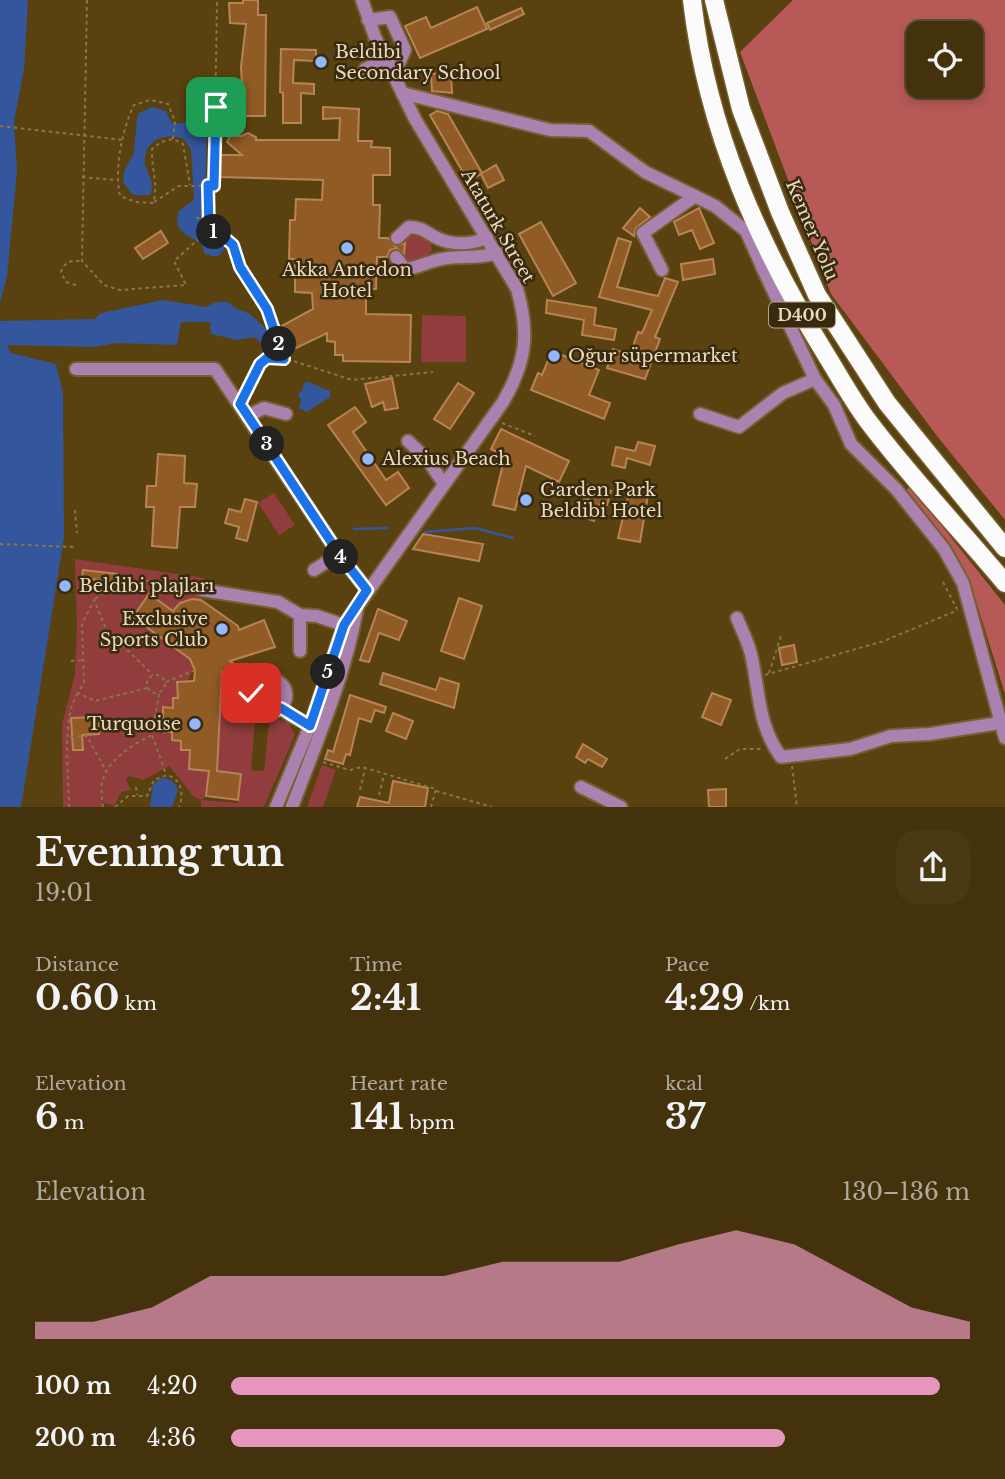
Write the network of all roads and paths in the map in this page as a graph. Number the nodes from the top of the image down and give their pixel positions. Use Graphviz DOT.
graph roads {
  1 [pos="87,0"];
  2 [pos="217,0"];
  3 [pos="362,0"];
  4 [pos="692,0"];
  5 [pos="713,0"];
  6 [pos="368,20"];
  7 [pos="386,60"];
  8 [pos="365,69"];
  9 [pos="393,76"];
  10 [pos="402,93"];
  11 [pos="0,126"];
  12 [pos="84,136"];
  13 [pos="173,139"];
  14 [pos="124,140"];
  15 [pos="82,177"];
  16 [pos="116,180"];
  17 [pos="190,185"];
  18 [pos="208,185"];
  19 [pos="695,196"];
  20 [pos="153,203"];
  21 [pos="196,218"];
  22 [pos="207,219"];
  23 [pos="209,230"];
  24 [pos="488,237"];
  25 [pos="762,237"];
  26 [pos="397,238"];
  27 [pos="497,253"];
  28 [pos="396,257"];
  29 [pos="82,261"];
  30 [pos="761,265"];
  31 [pos="662,270"];
  32 [pos="76,285"];
  33 [pos="284,359"];
  34 [pos="76,369"];
  35 [pos="433,372"];
  36 [pos="815,379"];
  37 [pos="244,410"];
  38 [pos="286,414"];
  39 [pos="700,414"];
  40 [pos="491,418"];
  41 [pos="535,436"];
  42 [pos="408,441"];
  43 [pos="444,484"];
  44 [pos="75,510"];
  45 [pos="77,533"];
  46 [pos="0,544"];
  47 [pos="75,547"];
  48 [pos="1005,548"];
  49 [pos="339,554"];
  50 [pos="314,570"];
  51 [pos="943,582"];
  52 [pos="1005,583"];
  53 [pos="202,590"];
  54 [pos="367,590"];
  55 [pos="94,600"];
  56 [pos="300,615"];
  57 [pos="737,618"];
  58 [pos="349,627"];
  59 [pos="781,636"];
  60 [pos="300,651"];
  61 [pos="84,660"];
  62 [pos="71,661"];
  63 [pos="195,670"];
  64 [pos="769,674"];
  65 [pos="153,675"];
  66 [pos="754,678"];
  67 [pos="165,682"];
  68 [pos="147,688"];
  69 [pos="78,693"];
  70 [pos="159,694"];
  71 [pos="281,708"];
  72 [pos="999,723"];
  73 [pos="316,727"];
  74 [pos="152,735"];
  75 [pos="69,737"];
  76 [pos="1005,738"];
  77 [pos="775,749"];
  78 [pos="791,756"];
  79 [pos="725,759"];
  80 [pos="318,760"];
  81 [pos="366,768"];
  82 [pos="107,772"];
  83 [pos="385,774"];
  84 [pos="167,775"];
  85 [pos="136,787"];
  86 [pos="581,787"];
  87 [pos="360,790"];
  88 [pos="435,791"];
  89 [pos="379,795"];
  90 [pos="137,796"];
  91 [pos="69,807"];
  92 [pos="103,807"];
  93 [pos="115,807"];
  94 [pos="179,807"];
  95 [pos="276,807"];
  96 [pos="292,807"];
  97 [pos="431,807"];
  98 [pos="492,807"];
  99 [pos="621,807"];
  100 [pos="797,807"];
  1 -- 12 [label="path"];
  2 -- 18 [label="path"];
  3 -- 6 [label="street, Ataturk Street"];
  4 -- 25 [label="highway, D400"];
  5 -- 48 [label="highway, Kemer Yolu / D400"];
  6 -- 7 [label="street, Ataturk Street"];
  6 -- 9 [label="street"];
  7 -- 8 [label="street"];
  7 -- 9 [label="street, Ataturk Street"];
  9 -- 10 [label="street, Ataturk Street"];
  10 -- 19 [label="street"];
  10 -- 24 [label="street, Ataturk Street"];
  11 -- 12 [label="path"];
  12 -- 14 [label="path"];
  12 -- 15 [label="path"];
  13 -- 14 [label="path"];
  13 -- 17 [label="path"];
  13 -- 20 [label="path"];
  14 -- 16 [label="path"];
  15 -- 16 [label="path"];
  15 -- 29 [label="path"];
  16 -- 20 [label="path"];
  17 -- 18 [label="path"];
  17 -- 20 [label="path"];
  18 -- 22 [label="path"];
  19 -- 30 [label="street"];
  19 -- 31 [label="street"];
  21 -- 22 [label="path"];
  22 -- 23 [label="path"];
  23 -- 29 [label="path"];
  23 -- 33 [label="path"];
  24 -- 26 [label="street"];
  24 -- 27 [label="street, Ataturk Street"];
  25 -- 30 [label="street"];
  25 -- 52 [label="highway, D400"];
  27 -- 28 [label="street"];
  27 -- 40 [label="street, Ataturk Street"];
  29 -- 32 [label="path"];
  30 -- 36 [label="street"];
  33 -- 35 [label="path"];
  33 -- 37 [label="path"];
  34 -- 37 [label="street"];
  36 -- 39 [label="street"];
  36 -- 72 [label="street"];
  37 -- 38 [label="street"];
  37 -- 49 [label="street"];
  40 -- 41 [label="path"];
  40 -- 43 [label="street, Ataturk Street"];
  42 -- 43 [label="street"];
  43 -- 54 [label="street, Ataturk Street"];
  44 -- 45 [label="path"];
  46 -- 47 [label="path"];
  49 -- 50 [label="street"];
  49 -- 54 [label="street"];
  51 -- 64 [label="path"];
  53 -- 55 [label="path"];
  53 -- 56 [label="street"];
  54 -- 58 [label="street, Ataturk Street"];
  55 -- 61 [label="path"];
  55 -- 65 [label="path"];
  56 -- 58 [label="street"];
  56 -- 60 [label="street"];
  57 -- 66 [label="street"];
  58 -- 73 [label="street, Ataturk Street"];
  59 -- 64 [label="path"];
  61 -- 62 [label="path"];
  61 -- 69 [label="path"];
  63 -- 67 [label="path"];
  64 -- 66 [label="path"];
  65 -- 67 [label="path"];
  65 -- 68 [label="path"];
  66 -- 77 [label="street"];
  67 -- 70 [label="path"];
  68 -- 69 [label="path"];
  68 -- 70 [label="path"];
  69 -- 75 [label="path"];
  70 -- 74 [label="path"];
  71 -- 71 [label="street"];
  71 -- 73 [label="street"];
  72 -- 76 [label="street"];
  72 -- 78 [label="street"];
  73 -- 95 [label="street, Ataturk Street"];
  73 -- 96 [label="street, Ataturk Street"];
  74 -- 82 [label="path"];
  74 -- 84 [label="path"];
  75 -- 82 [label="path"];
  75 -- 91 [label="path"];
  77 -- 78 [label="street"];
  77 -- 79 [label="path"];
  78 -- 100 [label="path"];
  80 -- 81 [label="path"];
  81 -- 83 [label="path"];
  81 -- 87 [label="path"];
  82 -- 92 [label="path"];
  83 -- 88 [label="path"];
  83 -- 89 [label="path"];
  84 -- 90 [label="path"];
  84 -- 94 [label="path"];
  85 -- 90 [label="path"];
  86 -- 99 [label="street"];
  88 -- 97 [label="path"];
  88 -- 98 [label="path"];
  90 -- 93 [label="path"];
}
